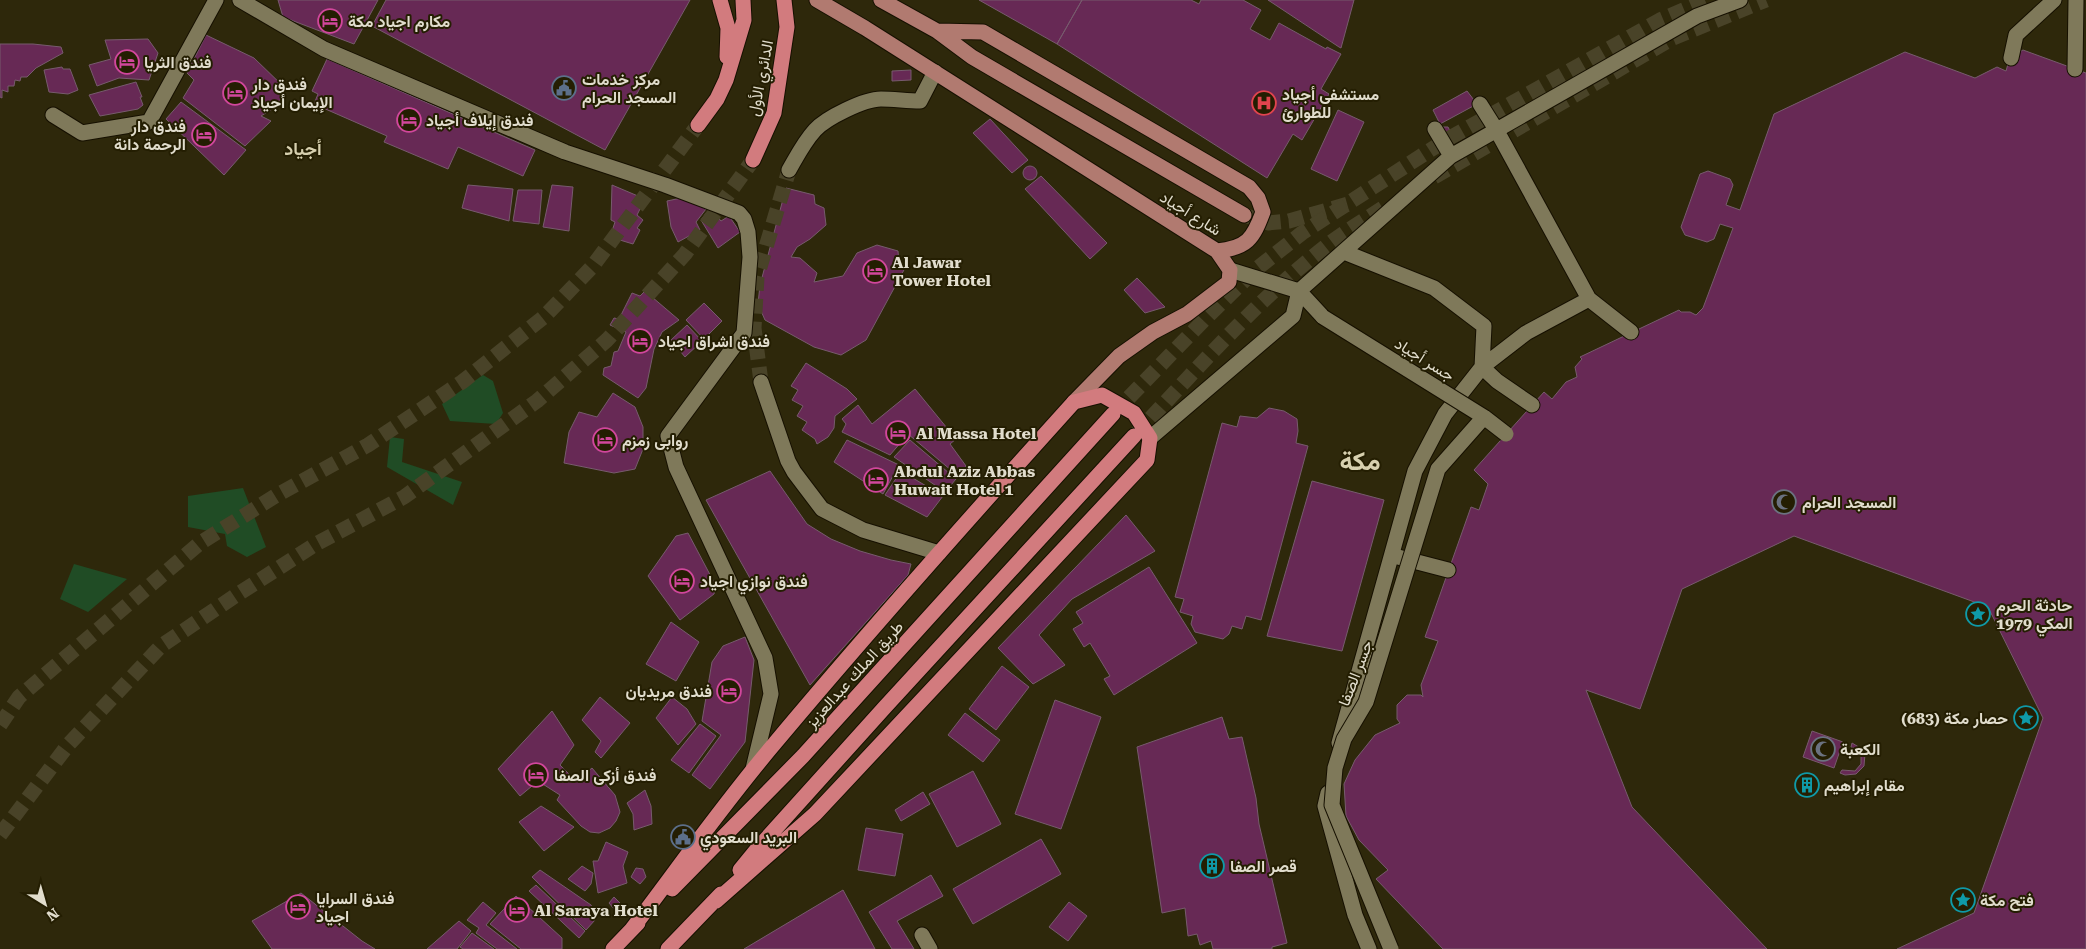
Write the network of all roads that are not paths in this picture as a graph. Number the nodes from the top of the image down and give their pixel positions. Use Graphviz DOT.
graph roads {
  1 [pos="216,0"];
  2 [pos="240,0"];
  3 [pos="720,0"];
  4 [pos="743,0"];
  5 [pos="784,0"];
  6 [pos="817,0"];
  7 [pos="881,0"];
  8 [pos="1740,0"];
  9 [pos="2054,0"];
  10 [pos="2076,0"];
  11 [pos="1706,6"];
  12 [pos="937,31"];
  13 [pos="2011,58"];
  14 [pos="2075,69"];
  15 [pos="935,72"];
  16 [pos="726,80"];
  17 [pos="1480,104"];
  18 [pos="53,115"];
  19 [pos="698,125"];
  20 [pos="1435,129"];
  21 [pos="1497,130"];
  22 [pos="1451,156"];
  23 [pos="753,160"];
  24 [pos="789,170"];
  25 [pos="1244,215"];
  26 [pos="1217,251"];
  27 [pos="1344,252"];
  28 [pos="1230,270"];
  29 [pos="1299,291"];
  30 [pos="1589,299"];
  31 [pos="1631,332"];
  32 [pos="1482,367"];
  33 [pos="761,382"];
  34 [pos="1074,402"];
  35 [pos="1532,405"];
  36 [pos="1112,414"];
  37 [pos="1484,417"];
  38 [pos="1506,434"];
  39 [pos="1134,436"];
  40 [pos="1150,438"];
  41 [pos="939,553"];
  42 [pos="1392,555"];
  43 [pos="1448,570"];
  44 [pos="754,769"];
  45 [pos="716,901"];
  46 [pos="632,929"];
  47 [pos="922,935"];
  48 [pos="613,949"];
  49 [pos="668,949"];
  50 [pos="930,949"];
  51 [pos="1369,949"];
  52 [pos="1391,949"];
  1 -- 18 [label="street"];
  2 -- 44 [label="street"];
  3 -- 16 [label="highway"];
  4 -- 16 [label="highway, الدائري الأول"];
  5 -- 23 [label="highway, الدائري الأول"];
  6 -- 15 [label="main road, شارع أجياد"];
  7 -- 12 [label="main road, شارع أجياد"];
  8 -- 11 [label="street"];
  9 -- 13 [label="street"];
  10 -- 14 [label="street"];
  11 -- 21 [label="street"];
  12 -- 25 [label="main road, شارع أجياد"];
  12 -- 26 [label="main road, شارع أجياد"];
  15 -- 24 [label="street"];
  15 -- 26 [label="main road, شارع أجياد"];
  16 -- 19 [label="highway, الدائري الأول"];
  17 -- 21 [label="street"];
  20 -- 22 [label="street"];
  21 -- 22 [label="street"];
  21 -- 30 [label="street"];
  22 -- 27 [label="street"];
  26 -- 28 [label="main road"];
  27 -- 29 [label="street"];
  27 -- 32 [label="street"];
  28 -- 29 [label="street"];
  28 -- 34 [label="main road"];
  29 -- 37 [label="street, جسر أجياد, bridge"];
  29 -- 40 [label="street"];
  30 -- 31 [label="street"];
  30 -- 32 [label="street"];
  32 -- 35 [label="street"];
  32 -- 42 [label="street"];
  33 -- 41 [label="street"];
  34 -- 40 [label="highway"];
  34 -- 41 [label="highway"];
  36 -- 46 [label="highway, طريق الملك عبدالعزيز"];
  37 -- 38 [label="street, جسر أجياد, bridge"];
  37 -- 52 [label="street, جسر الصفا, bridge"];
  39 -- 45 [label="highway"];
  40 -- 45 [label="highway"];
  41 -- 44 [label="highway"];
  42 -- 43 [label="street"];
  42 -- 51 [label="street"];
  44 -- 46 [label="highway"];
  45 -- 49 [label="highway"];
  46 -- 48 [label="highway, طريق الملك عبدالعزيز"];
  47 -- 50 [label="street"];
}
